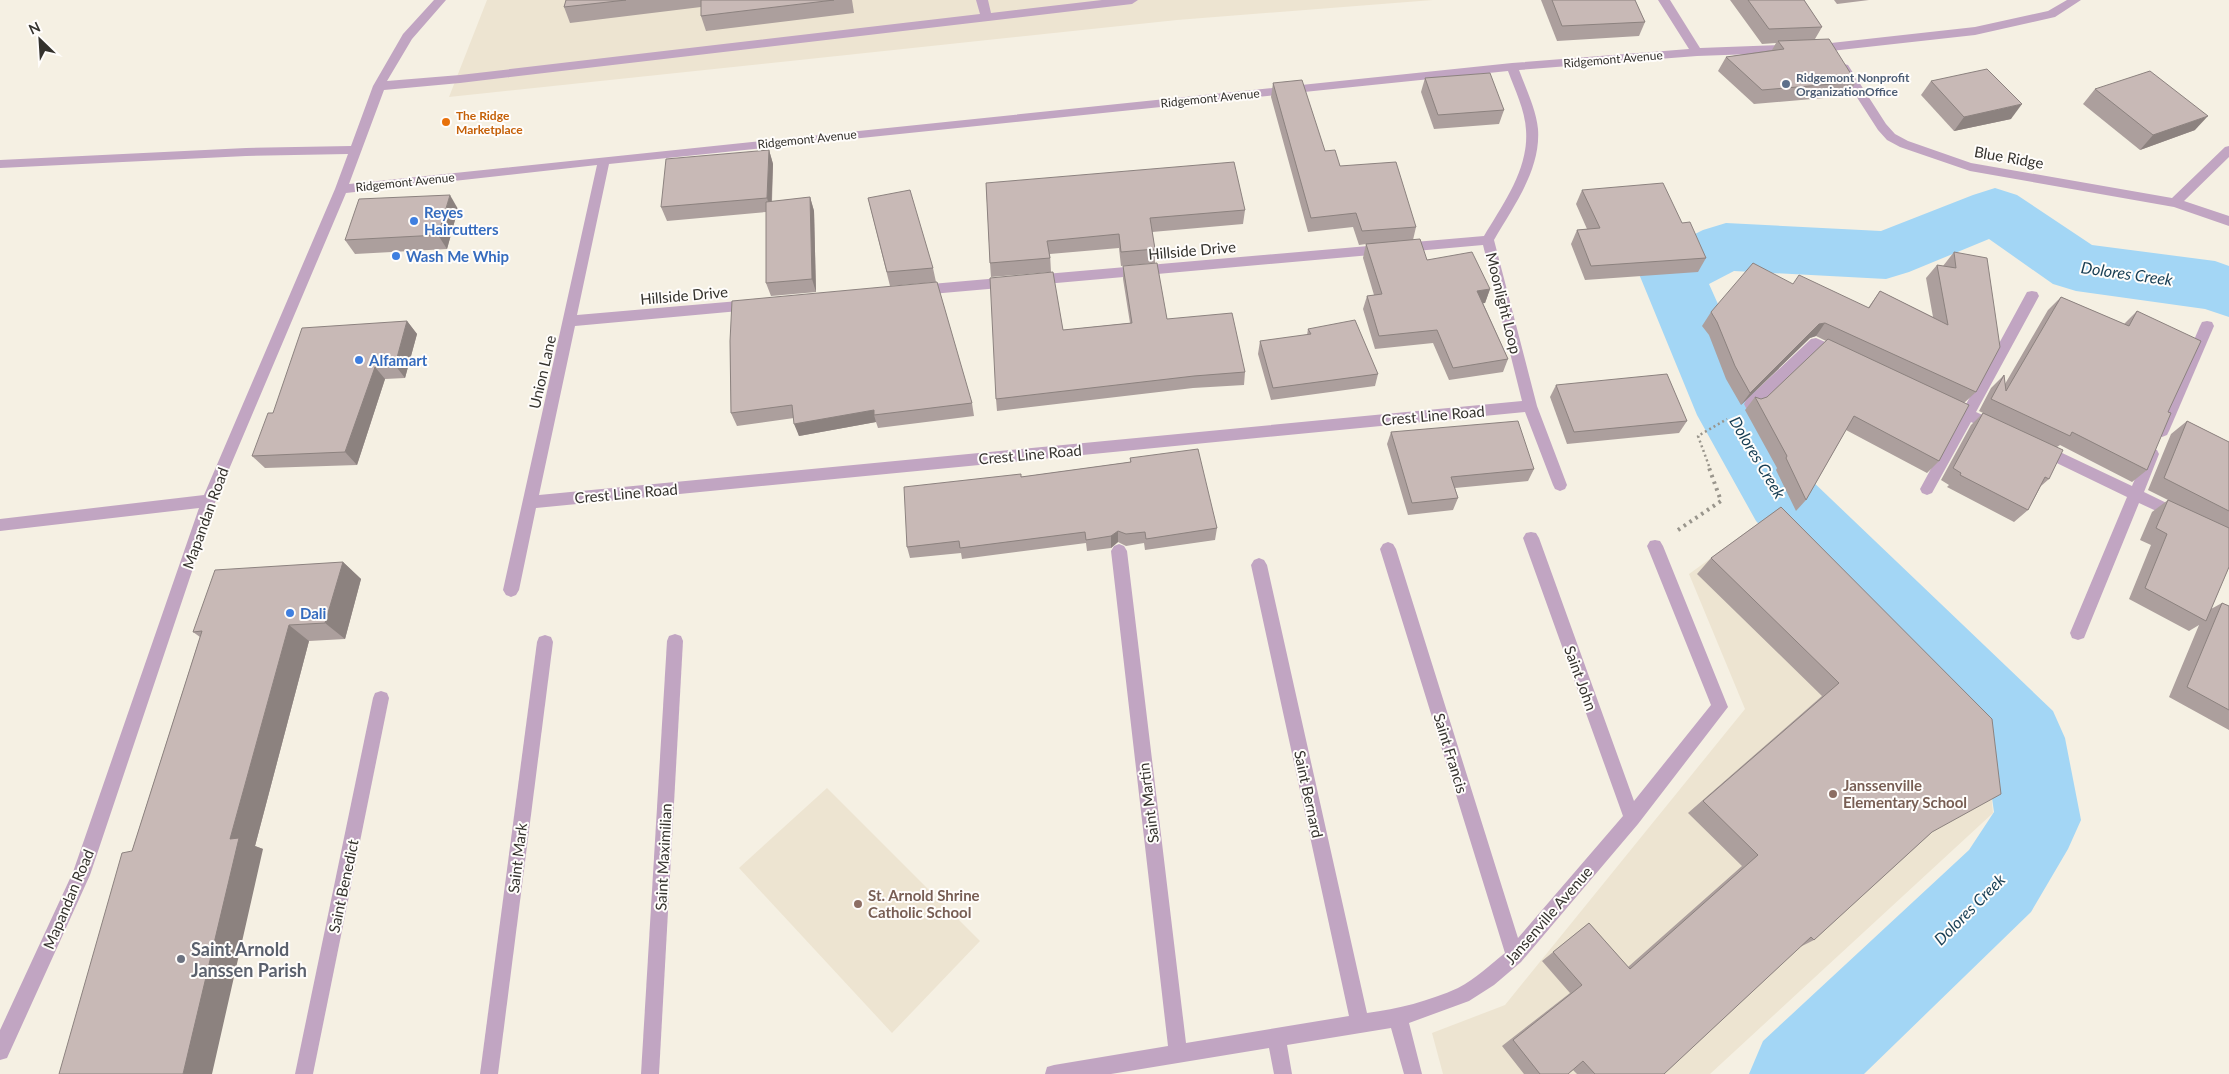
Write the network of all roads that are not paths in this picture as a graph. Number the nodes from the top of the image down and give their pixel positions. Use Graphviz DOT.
graph roads {
  1 [pos="440,0"];
  2 [pos="982,0"];
  3 [pos="1132,0"];
  4 [pos="1664,0"];
  5 [pos="2075,0"];
  6 [pos="986,16"];
  7 [pos="1831,47"];
  8 [pos="1697,52"];
  9 [pos="1512,67"];
  10 [pos="378,86"];
  11 [pos="356,150"];
  12 [pos="2229,150"];
  13 [pos="604,160"];
  14 [pos="0,164"];
  15 [pos="341,189"];
  16 [pos="2175,203"];
  17 [pos="2229,221"];
  18 [pos="1488,240"];
  19 [pos="906,292"];
  20 [pos="2032,296"];
  21 [pos="767,304"];
  22 [pos="570,321"];
  23 [pos="2206,326"];
  24 [pos="1851,360"];
  25 [pos="1931,397"];
  26 [pos="1751,404"];
  27 [pos="1530,406"];
  28 [pos="1967,413"];
  29 [pos="2011,435"];
  30 [pos="2028,443"];
  31 [pos="1560,485"];
  32 [pos="1927,489"];
  33 [pos="2135,494"];
  34 [pos="210,500"];
  35 [pos="529,502"];
  36 [pos="2195,523"];
  37 [pos="0,525"];
  38 [pos="1531,538"];
  39 [pos="1655,546"];
  40 [pos="1388,549"];
  41 [pos="1119,551"];
  42 [pos="1259,565"];
  43 [pos="511,590"];
  44 [pos="2078,633"];
  45 [pos="675,641"];
  46 [pos="545,642"];
  47 [pos="381,698"];
  48 [pos="1632,818"];
  49 [pos="1515,956"];
  50 [pos="1398,1018"];
  51 [pos="1360,1023"];
  52 [pos="1276,1037"];
  53 [pos="0,1051"];
  54 [pos="1178,1054"];
  55 [pos="1107,1070"];
  56 [pos="304,1074"];
  57 [pos="489,1074"];
  58 [pos="650,1074"];
  59 [pos="1054,1074"];
  60 [pos="1283,1074"];
  61 [pos="1413,1074"];
  1 -- 10 [label="street, Mapandan Road"];
  2 -- 6 [label="street"];
  3 -- 6 [label="street"];
  4 -- 8 [label="street"];
  5 -- 7 [label="street, Ridgemont Avenue"];
  6 -- 10 [label="street"];
  7 -- 8 [label="street, Ridgemont Avenue"];
  7 -- 16 [label="street, Blue Ridge"];
  8 -- 9 [label="street, Ridgemont Avenue"];
  9 -- 13 [label="street, Ridgemont Avenue"];
  9 -- 18 [label="street, Moonlight Loop"];
  10 -- 11 [label="street, Mapandan Road"];
  11 -- 14 [label="street"];
  11 -- 15 [label="street, Mapandan Road"];
  12 -- 16 [label="street"];
  13 -- 15 [label="street, Ridgemont Avenue"];
  13 -- 22 [label="street, Union Lane"];
  15 -- 34 [label="street, Mapandan Road"];
  16 -- 17 [label="street, Blue Ridge"];
  18 -- 19 [label="street, Hillside Drive"];
  18 -- 27 [label="street, Moonlight Loop"];
  20 -- 28 [label="street"];
  21 -- 22 [label="street, Hillside Drive"];
  22 -- 35 [label="street, Union Lane"];
  23 -- 33 [label="street"];
  24 -- 26 [label="street"];
  25 -- 28 [label="street"];
  27 -- 31 [label="street, Moonlight Loop"];
  27 -- 35 [label="street, Crest Line Road"];
  28 -- 29 [label="street"];
  28 -- 32 [label="street"];
  30 -- 33 [label="street"];
  33 -- 36 [label="street"];
  33 -- 44 [label="street"];
  34 -- 37 [label="street"];
  34 -- 53 [label="street, Mapandan Road"];
  35 -- 43 [label="street, Union Lane"];
  38 -- 48 [label="street, Saint John"];
  39 -- 48 [label="street, Jansenville Avenue"];
  40 -- 49 [label="street, Saint Francis"];
  41 -- 54 [label="street, Saint Martin"];
  42 -- 51 [label="street, Saint Bernard"];
  45 -- 58 [label="street, Saint Maximilian"];
  46 -- 57 [label="street, Saint Mark"];
  47 -- 56 [label="street, Saint Benedict"];
  48 -- 49 [label="street, Jansenville Avenue"];
  49 -- 50 [label="street, Jansenville Avenue"];
  50 -- 51 [label="street, Jansenville Avenue"];
  50 -- 61 [label="street"];
  51 -- 52 [label="street, Jansenville Avenue"];
  52 -- 54 [label="street, Jansenville Avenue"];
  52 -- 60 [label="street"];
  54 -- 55 [label="street, Jansenville Avenue"];
  55 -- 59 [label="street, Jansenville Avenue"];
}
